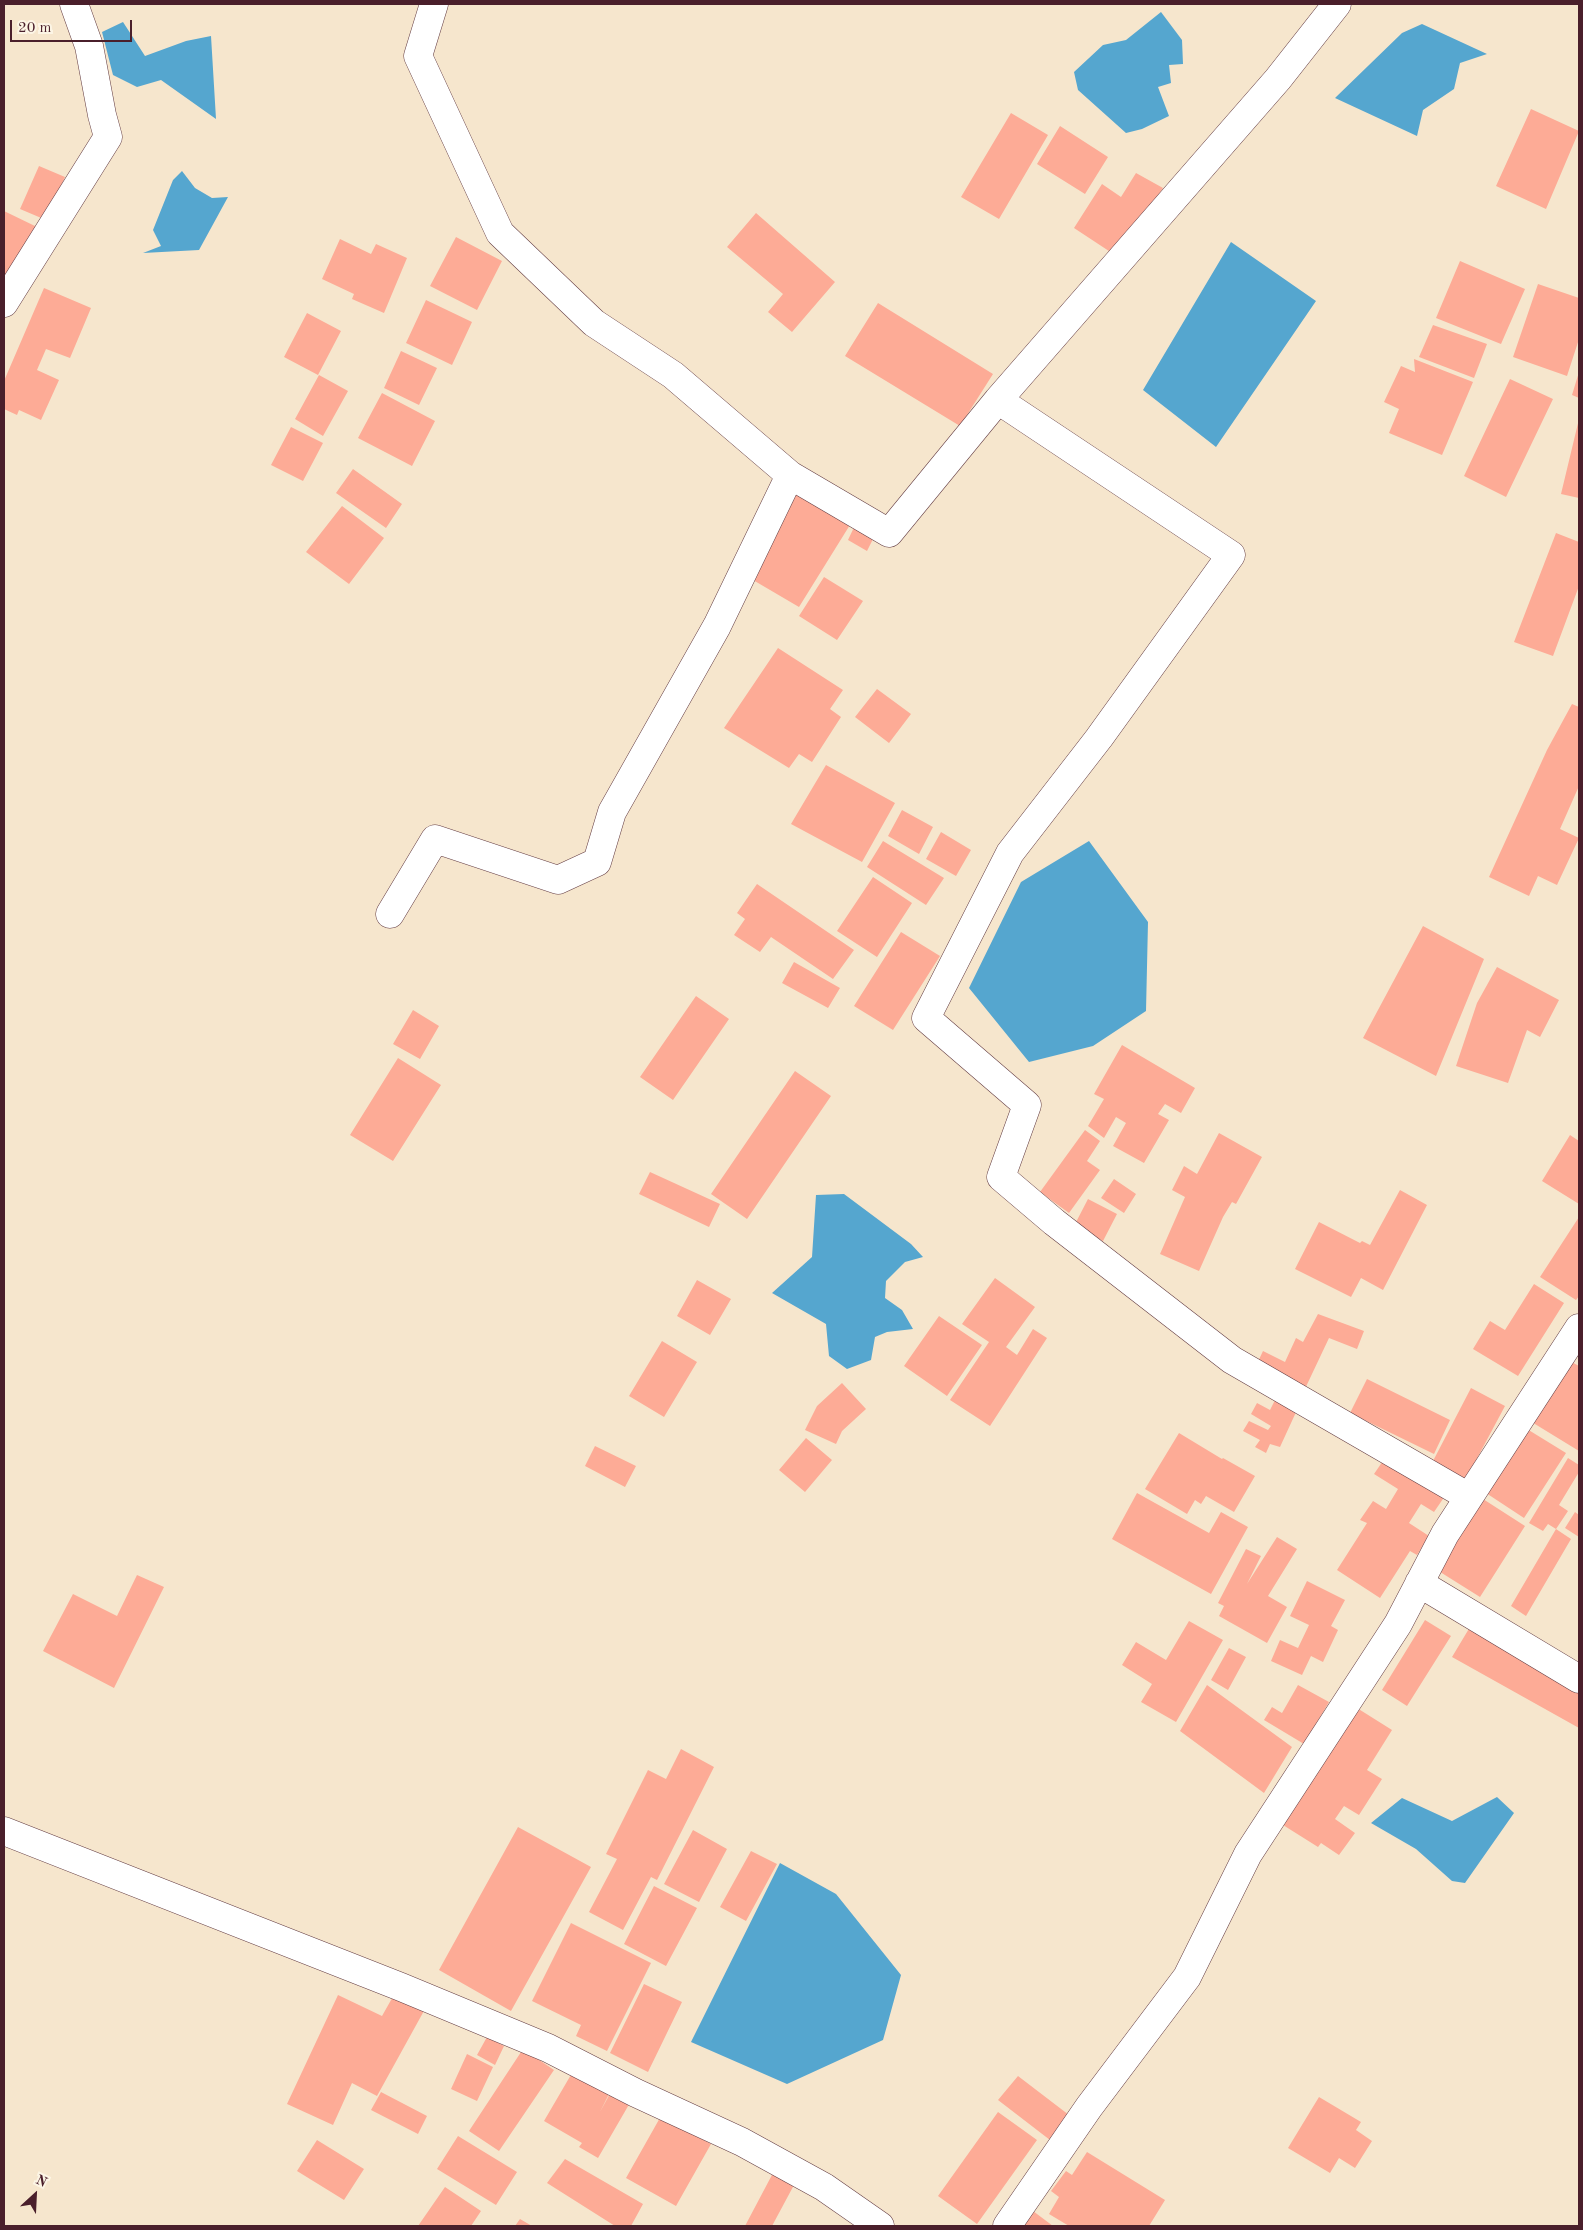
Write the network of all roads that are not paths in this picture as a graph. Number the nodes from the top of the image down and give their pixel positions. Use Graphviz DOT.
graph roads {
  1 [pos="74,4"];
  2 [pos="434,4"];
  3 [pos="1337,4"];
  4 [pos="4,303"];
  5 [pos="998,400"];
  6 [pos="790,475"];
  7 [pos="390,914"];
  8 [pos="1579,1328"];
  9 [pos="1468,1497"];
  10 [pos="1419,1584"];
  11 [pos="1579,1680"];
  12 [pos="4,1831"];
  13 [pos="880,2226"];
  14 [pos="1007,2226"];
  1 -- 4 [label="street"];
  2 -- 6 [label="street"];
  3 -- 5 [label="street"];
  5 -- 6 [label="street"];
  5 -- 9 [label="street"];
  6 -- 7 [label="street"];
  8 -- 9 [label="street"];
  9 -- 10 [label="street"];
  10 -- 11 [label="street"];
  10 -- 14 [label="street"];
  12 -- 13 [label="street"];
}
